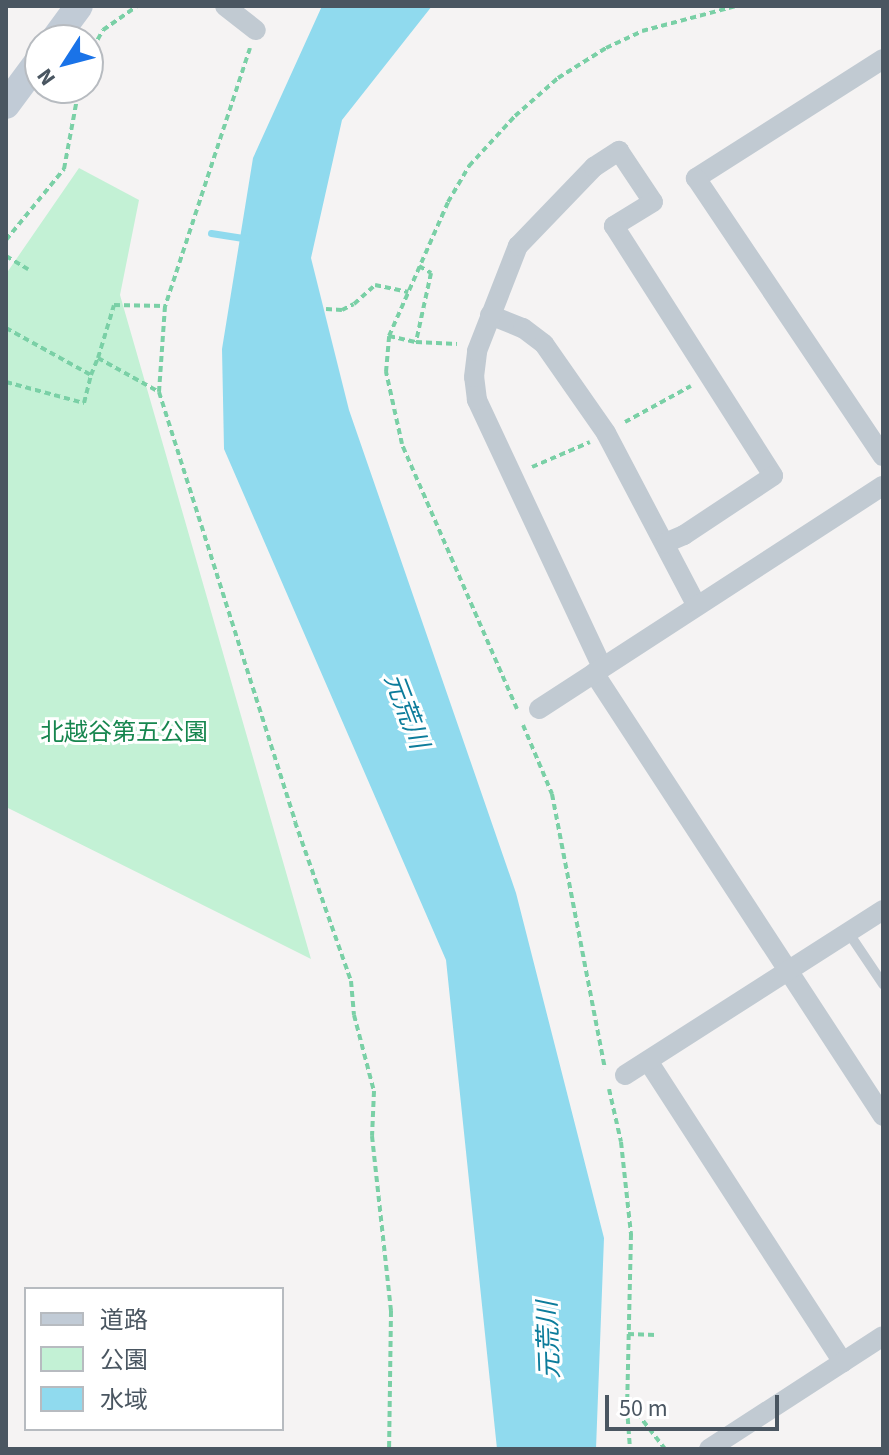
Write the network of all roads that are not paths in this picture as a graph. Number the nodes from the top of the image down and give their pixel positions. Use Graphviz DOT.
graph roads {
  1 [pos="79,6"];
  2 [pos="225,6"];
  3 [pos="66,24"];
  4 [pos="256,30"];
  5 [pos="883,59"];
  6 [pos="24,81"];
  7 [pos="6,105"];
  8 [pos="490,315"];
  9 [pos="883,456"];
  10 [pos="883,486"];
  11 [pos="665,543"];
  12 [pos="697,606"];
  13 [pos="598,670"];
  14 [pos="539,709"];
  15 [pos="883,910"];
  16 [pos="848,932"];
  17 [pos="788,971"];
  18 [pos="883,984"];
  19 [pos="648,1061"];
  20 [pos="625,1075"];
  21 [pos="883,1116"];
  22 [pos="883,1336"];
  23 [pos="843,1362"];
  24 [pos="709,1449"];
  1 -- 3 [label="main road"];
  2 -- 4 [label="street"];
  5 -- 9 [label="street"];
  6 -- 7 [label="main road"];
  8 -- 11 [label="street"];
  8 -- 11 [label="street"];
  8 -- 13 [label="street"];
  10 -- 12 [label="street"];
  11 -- 12 [label="street"];
  12 -- 13 [label="street"];
  13 -- 14 [label="street"];
  13 -- 17 [label="street"];
  15 -- 16 [label="street"];
  16 -- 17 [label="street"];
  16 -- 18 [label="lane"];
  17 -- 19 [label="street"];
  17 -- 21 [label="street"];
  19 -- 20 [label="street"];
  19 -- 23 [label="street"];
  22 -- 23 [label="street"];
  23 -- 24 [label="street"];
}
